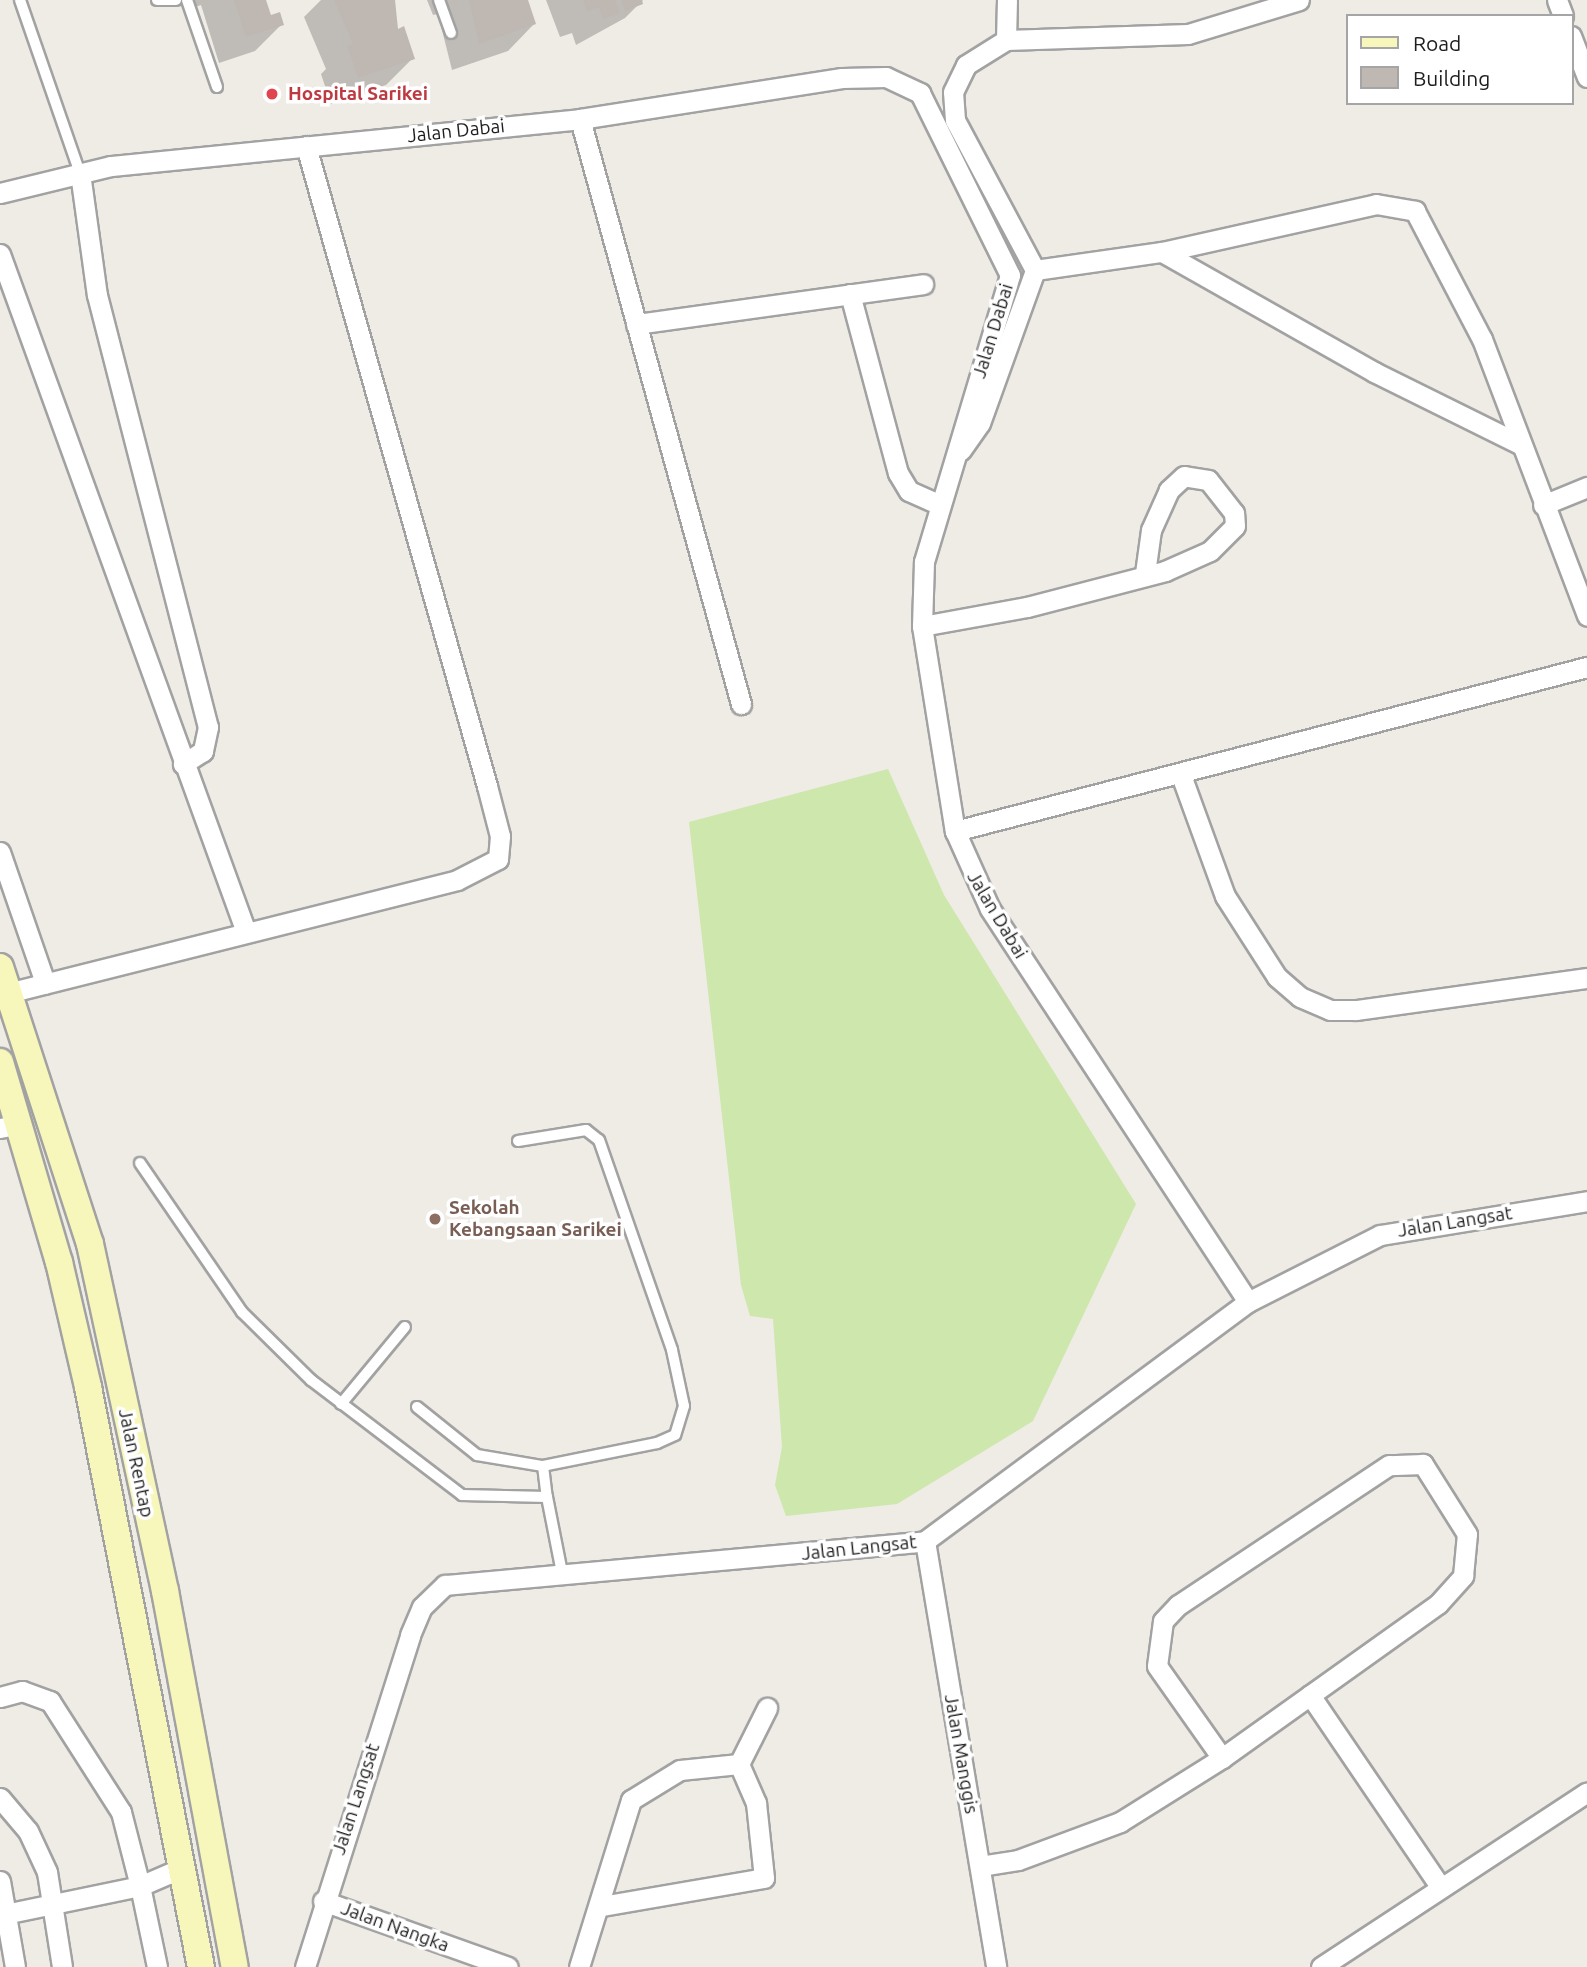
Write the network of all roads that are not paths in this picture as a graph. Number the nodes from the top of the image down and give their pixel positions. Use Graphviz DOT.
graph roads {
  1 [pos="20,0"];
  2 [pos="157,0"];
  3 [pos="176,0"];
  4 [pos="187,0"];
  5 [pos="439,0"];
  6 [pos="1007,0"];
  7 [pos="1299,0"];
  8 [pos="451,33"];
  9 [pos="1006,40"];
  10 [pos="1573,42"];
  11 [pos="1587,77"];
  12 [pos="217,87"];
  13 [pos="580,119"];
  14 [pos="306,146"];
  15 [pos="80,173"];
  16 [pos="0,194"];
  17 [pos="1162,251"];
  18 [pos="0,254"];
  19 [pos="1035,270"];
  20 [pos="923,284"];
  21 [pos="850,294"];
  22 [pos="636,324"];
  23 [pos="1520,444"];
  24 [pos="960,451"];
  25 [pos="1587,487"];
  26 [pos="938,504"];
  27 [pos="1543,505"];
  28 [pos="1144,573"];
  29 [pos="1587,616"];
  30 [pos="922,626"];
  31 [pos="1587,667"];
  32 [pos="741,704"];
  33 [pos="183,764"];
  34 [pos="1181,775"];
  35 [pos="955,831"];
  36 [pos="0,852"];
  37 [pos="246,932"];
  38 [pos="0,967"];
  39 [pos="1587,978"];
  40 [pos="45,983"];
  41 [pos="8,993"];
  42 [pos="0,1062"];
  43 [pos="10,1126"];
  44 [pos="518,1141"];
  45 [pos="140,1163"];
  46 [pos="1587,1201"];
  47 [pos="1248,1302"];
  48 [pos="405,1327"];
  49 [pos="341,1404"];
  50 [pos="417,1407"];
  51 [pos="543,1466"];
  52 [pos="547,1497"];
  53 [pos="925,1541"];
  54 [pos="562,1573"];
  55 [pos="1310,1695"];
  56 [pos="0,1697"];
  57 [pos="767,1708"];
  58 [pos="1222,1758"];
  59 [pos="739,1764"];
  60 [pos="1587,1792"];
  61 [pos="0,1798"];
  62 [pos="980,1866"];
  63 [pos="184,1867"];
  64 [pos="0,1881"];
  65 [pos="140,1886"];
  66 [pos="1440,1886"];
  67 [pos="323,1901"];
  68 [pos="602,1906"];
  69 [pos="51,1909"];
  70 [pos="4,1914"];
  71 [pos="15,1967"];
  72 [pos="62,1967"];
  73 [pos="158,1967"];
  74 [pos="201,1967"];
  75 [pos="235,1967"];
  76 [pos="305,1967"];
  77 [pos="508,1967"];
  78 [pos="579,1967"];
  79 [pos="996,1967"];
  80 [pos="1321,1967"];
  1 -- 15 [label="lane"];
  2 -- 3 [label="lane"];
  4 -- 12 [label="lane"];
  5 -- 8 [label="lane"];
  6 -- 9 [label="street"];
  7 -- 9 [label="street"];
  9 -- 19 [label="street"];
  10 -- 11 [label="street"];
  13 -- 14 [label="street, Jalan Dabai"];
  13 -- 22 [label="street"];
  13 -- 24 [label="street, Jalan Dabai"];
  14 -- 15 [label="street, Jalan Dabai"];
  14 -- 37 [label="street"];
  15 -- 16 [label="street, Jalan Dabai"];
  15 -- 33 [label="street"];
  17 -- 19 [label="street"];
  17 -- 23 [label="street"];
  17 -- 23 [label="street"];
  18 -- 33 [label="street"];
  19 -- 24 [label="street"];
  20 -- 21 [label="street"];
  21 -- 22 [label="street"];
  21 -- 26 [label="street"];
  22 -- 32 [label="street"];
  23 -- 27 [label="street"];
  24 -- 26 [label="street, Jalan Dabai"];
  25 -- 27 [label="street"];
  26 -- 30 [label="street, Jalan Dabai"];
  27 -- 29 [label="street"];
  28 -- 28 [label="street"];
  28 -- 30 [label="street"];
  30 -- 35 [label="street, Jalan Dabai"];
  31 -- 34 [label="street"];
  33 -- 37 [label="street"];
  34 -- 35 [label="street"];
  34 -- 39 [label="street"];
  35 -- 47 [label="street, Jalan Dabai"];
  36 -- 40 [label="street"];
  37 -- 40 [label="street"];
  38 -- 41 [label="main road, Jalan Rentap"];
  40 -- 41 [label="street"];
  41 -- 75 [label="main road, Jalan Rentap"];
  42 -- 43 [label="main road, Jalan Rentap"];
  43 -- 63 [label="main road, Jalan Rentap"];
  44 -- 51 [label="lane"];
  45 -- 49 [label="lane"];
  46 -- 47 [label="street, Jalan Langsat"];
  47 -- 53 [label="street, Jalan Langsat"];
  48 -- 49 [label="lane"];
  49 -- 52 [label="lane"];
  50 -- 51 [label="lane"];
  51 -- 52 [label="lane"];
  52 -- 54 [label="lane"];
  53 -- 54 [label="street, Jalan Langsat"];
  53 -- 62 [label="street, Jalan Manggis"];
  54 -- 67 [label="street, Jalan Langsat"];
  55 -- 58 [label="street"];
  55 -- 58 [label="street"];
  55 -- 66 [label="street"];
  56 -- 65 [label="street"];
  57 -- 59 [label="street"];
  58 -- 62 [label="street"];
  59 -- 68 [label="street"];
  59 -- 68 [label="street"];
  60 -- 66 [label="street"];
  61 -- 69 [label="street"];
  62 -- 79 [label="street, Jalan Manggis"];
  63 -- 65 [label="street"];
  63 -- 74 [label="main road, Jalan Rentap"];
  64 -- 70 [label="street"];
  65 -- 69 [label="street"];
  65 -- 73 [label="street"];
  66 -- 80 [label="street"];
  67 -- 76 [label="street, Jalan Langsat"];
  67 -- 77 [label="street, Jalan Nangka"];
  68 -- 78 [label="street"];
  69 -- 70 [label="street"];
  69 -- 72 [label="street"];
  70 -- 71 [label="street"];
}
